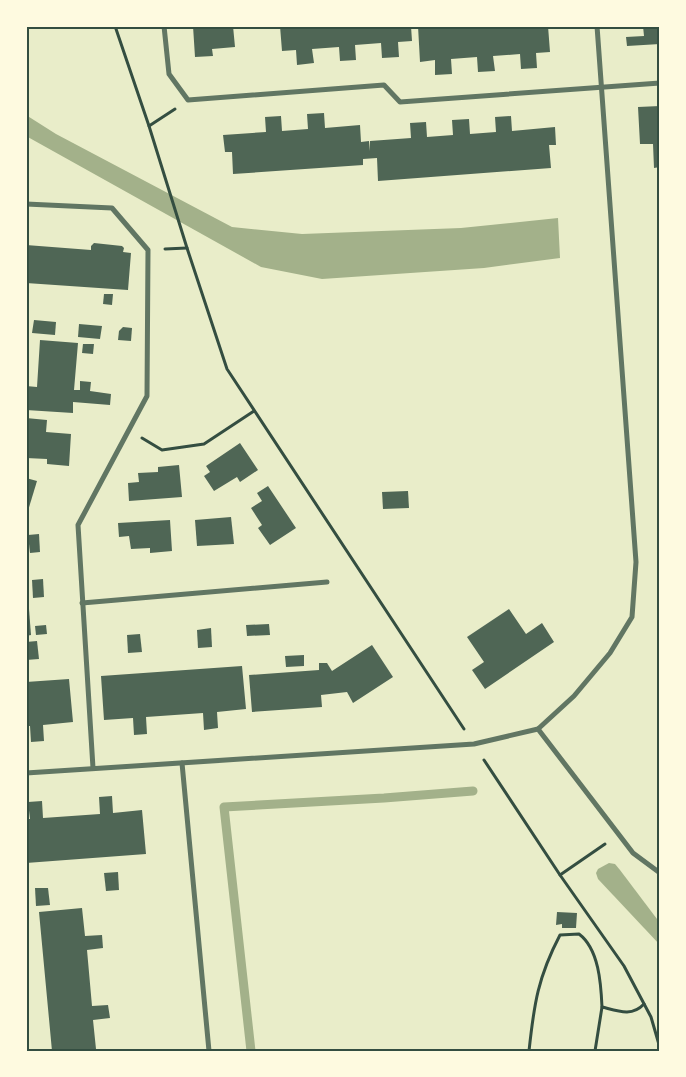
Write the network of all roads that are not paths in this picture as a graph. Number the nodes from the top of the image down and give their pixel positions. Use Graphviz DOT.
graph roads {
  1 [pos="164,26"];
  2 [pos="597,26"];
  3 [pos="660,83"];
  4 [pos="601,88"];
  5 [pos="26,204"];
  6 [pos="327,582"];
  7 [pos="82,603"];
  8 [pos="538,729"];
  9 [pos="182,763"];
  10 [pos="93,768"];
  11 [pos="26,774"];
  12 [pos="660,873"];
  13 [pos="209,1051"];
  1 -- 4 [label="street"];
  2 -- 4 [label="street"];
  3 -- 4 [label="street"];
  4 -- 8 [label="street"];
  5 -- 7 [label="street"];
  6 -- 7 [label="street"];
  7 -- 10 [label="street"];
  8 -- 9 [label="street"];
  8 -- 12 [label="street"];
  9 -- 10 [label="street"];
  9 -- 13 [label="street"];
  10 -- 11 [label="street"];
}
